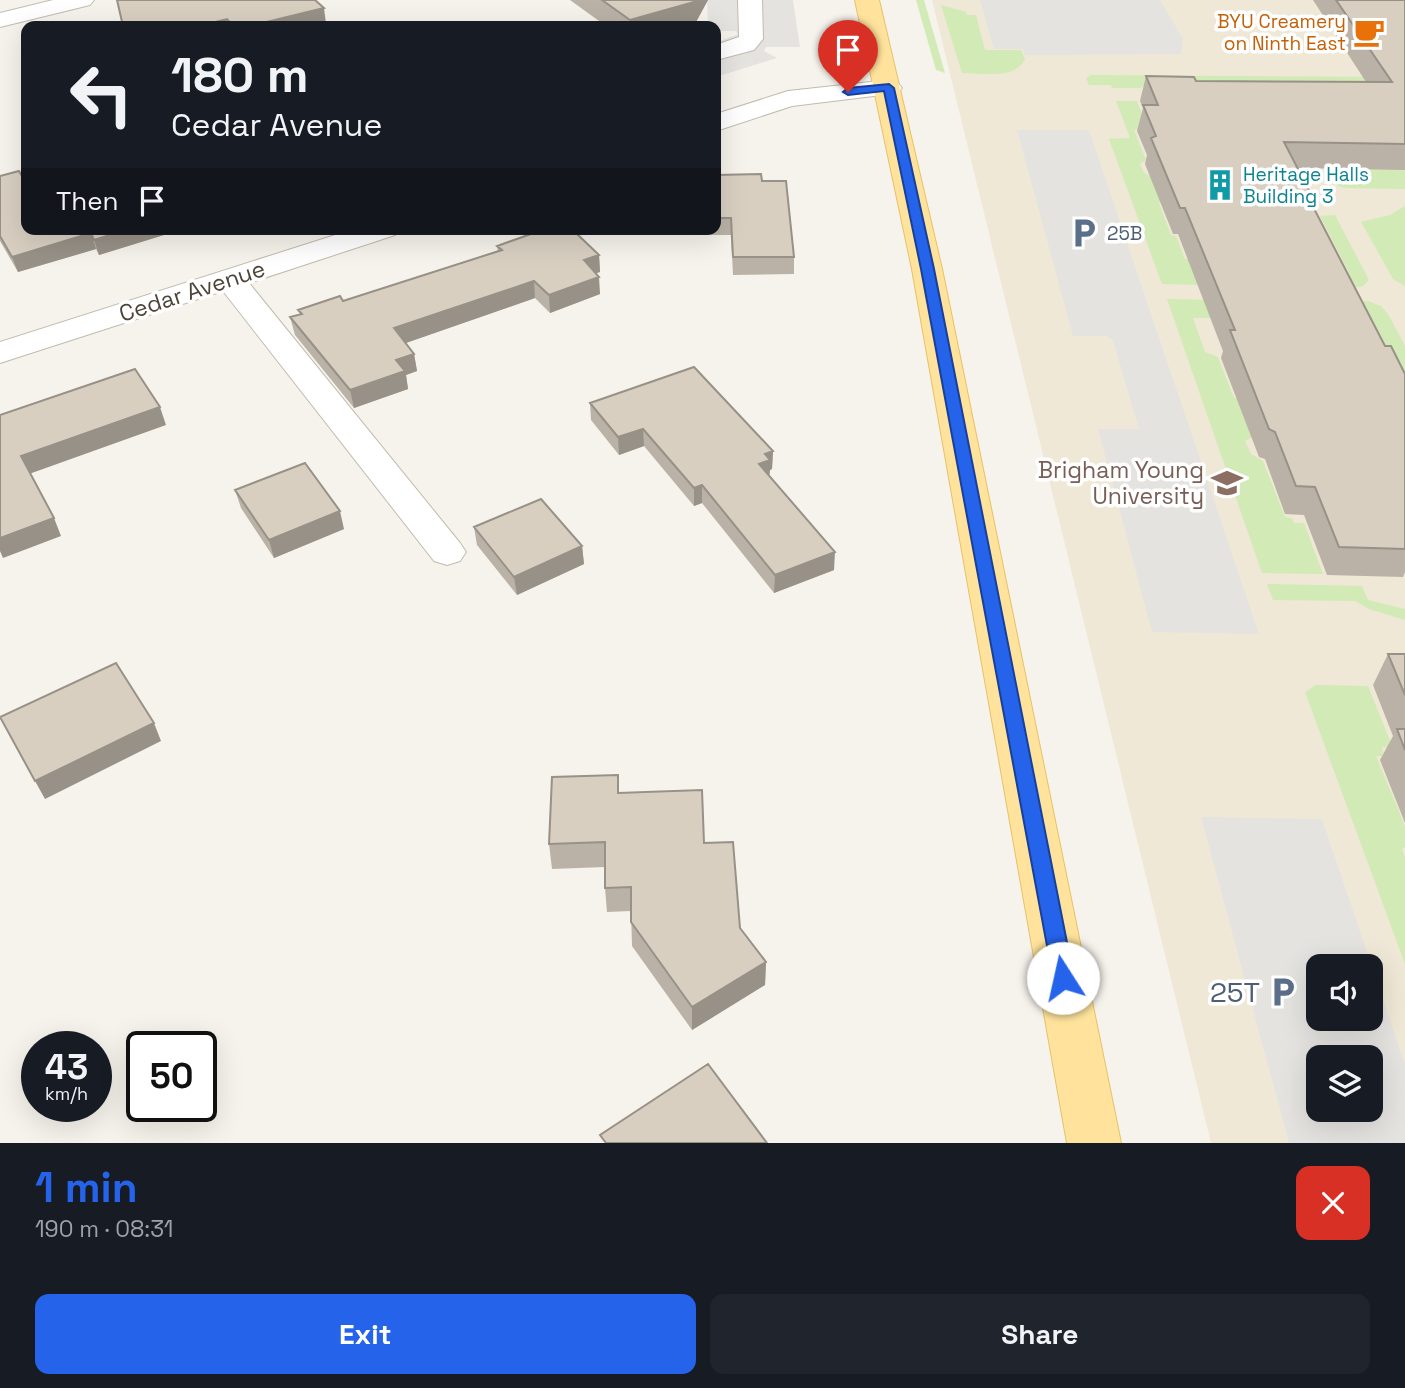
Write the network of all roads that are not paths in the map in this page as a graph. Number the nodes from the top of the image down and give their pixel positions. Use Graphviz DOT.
graph roads {
  1 [pos="82,0"];
  2 [pos="750,0"];
  3 [pos="867,0"];
  4 [pos="0,20"];
  5 [pos="721,52"];
  6 [pos="889,88"];
  7 [pos="721,121"];
  8 [pos="366,235"];
  9 [pos="229,279"];
  10 [pos="0,353"];
  11 [pos="447,552"];
  12 [pos="1094,1143"];
  1 -- 4 [label="street"];
  2 -- 5 [label="street"];
  3 -- 6 [label="main road"];
  6 -- 7 [label="street"];
  6 -- 12 [label="main road"];
  8 -- 9 [label="street, Cedar Avenue"];
  9 -- 10 [label="street, Cedar Avenue"];
  9 -- 11 [label="street"];
}
